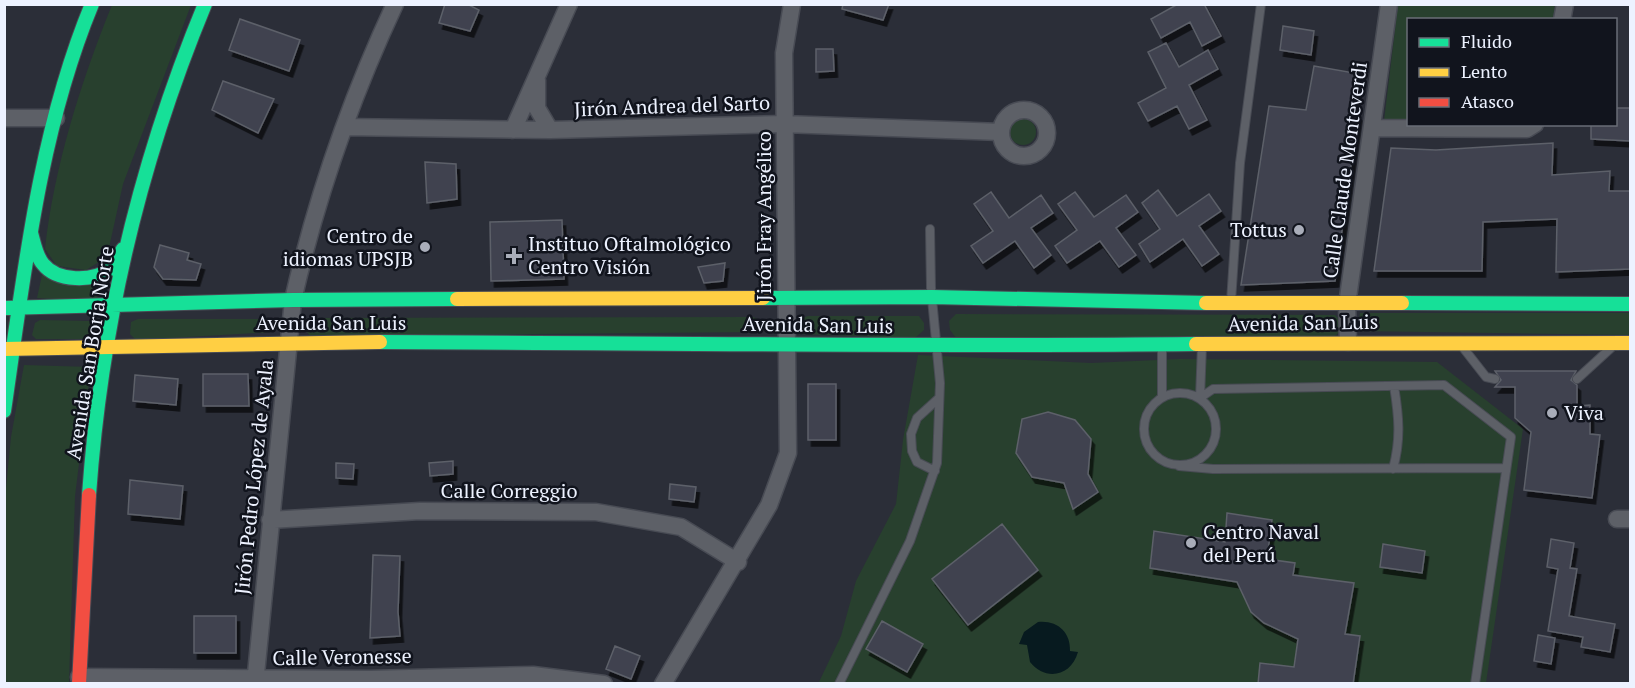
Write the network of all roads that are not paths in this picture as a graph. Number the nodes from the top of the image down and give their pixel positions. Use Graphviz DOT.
graph roads {
  1 [pos="92,4"];
  2 [pos="205,4"];
  3 [pos="395,4"];
  4 [pos="569,4"];
  5 [pos="792,4"];
  6 [pos="1261,4"];
  7 [pos="1389,4"];
  8 [pos="537,74"];
  9 [pos="4,118"];
  10 [pos="56,118"];
  11 [pos="784,124"];
  12 [pos="1532,126"];
  13 [pos="344,128"];
  14 [pos="1372,128"];
  15 [pos="513,130"];
  16 [pos="550,130"];
  17 [pos="1001,132"];
  18 [pos="930,229"];
  19 [pos="31,232"];
  20 [pos="126,245"];
  21 [pos="932,297"];
  22 [pos="784,298"];
  23 [pos="292,300"];
  24 [pos="1231,303"];
  25 [pos="1347,304"];
  26 [pos="1630,304"];
  27 [pos="113,307"];
  28 [pos="11,309"];
  29 [pos="289,342"];
  30 [pos="1348,342"];
  31 [pos="1459,342"];
  32 [pos="1624,342"];
  33 [pos="785,343"];
  34 [pos="1162,344"];
  35 [pos="1202,344"];
  36 [pos="937,347"];
  37 [pos="9,349"];
  38 [pos="107,349"];
  39 [pos="1495,379"];
  40 [pos="1576,379"];
  41 [pos="1394,386"];
  42 [pos="1162,396"];
  43 [pos="939,398"];
  44 [pos="1200,398"];
  45 [pos="4,411"];
  46 [pos="1179,465"];
  47 [pos="1506,468"];
  48 [pos="1393,469"];
  49 [pos="934,471"];
  50 [pos="270,520"];
  51 [pos="738,562"];
  52 [pos="79,680"];
  53 [pos="254,681"];
  54 [pos="604,684"];
  55 [pos="663,684"];
  56 [pos="839,684"];
  57 [pos="1475,684"];
  1 -- 10 [label="main road"];
  2 -- 20 [label="main road, Avenida San Borja Norte"];
  3 -- 13 [label="street, Jirón Pedro López de Ayala"];
  4 -- 8 [label="street"];
  5 -- 11 [label="street, Jirón Fray Angélico"];
  6 -- 24 [label="lane"];
  7 -- 14 [label="street, Calle Claude Monteverdi"];
  8 -- 15 [label="street"];
  8 -- 16 [label="street"];
  9 -- 10 [label="street"];
  10 -- 19 [label="main road"];
  11 -- 16 [label="street, Jirón Andrea del Sarto"];
  11 -- 17 [label="street, Jirón Andrea del Sarto"];
  11 -- 22 [label="street, Jirón Fray Angélico"];
  12 -- 14 [label="street"];
  13 -- 15 [label="street, Jirón Andrea del Sarto"];
  13 -- 23 [label="street, Jirón Pedro López de Ayala"];
  14 -- 25 [label="street, Calle Claude Monteverdi"];
  15 -- 16 [label="street, Jirón Andrea del Sarto"];
  18 -- 21 [label="lane"];
  19 -- 20 [label="main road"];
  19 -- 28 [label="main road"];
  20 -- 27 [label="main road, Avenida San Borja Norte"];
  21 -- 22 [label="main road, Avenida San Luis"];
  21 -- 24 [label="main road, Avenida San Luis"];
  21 -- 36 [label="lane"];
  22 -- 23 [label="main road, Avenida San Luis"];
  22 -- 33 [label="street, Jirón Fray Angélico"];
  23 -- 27 [label="main road, Avenida San Luis"];
  23 -- 29 [label="street, Jirón Pedro López de Ayala"];
  24 -- 25 [label="main road, Avenida San Luis"];
  25 -- 26 [label="main road, Avenida San Luis"];
  25 -- 30 [label="street, Calle Claude Monteverdi"];
  27 -- 28 [label="main road, Avenida San Luis"];
  27 -- 38 [label="main road, Avenida San Borja Norte"];
  28 -- 37 [label="main road"];
  29 -- 33 [label="main road, Avenida San Luis"];
  29 -- 38 [label="main road, Avenida San Luis"];
  29 -- 50 [label="street, Jirón Pedro López de Ayala"];
  30 -- 31 [label="main road, Avenida San Luis"];
  30 -- 35 [label="main road, Avenida San Luis"];
  31 -- 32 [label="main road, Avenida San Luis"];
  31 -- 39 [label="lane"];
  32 -- 40 [label="lane"];
  33 -- 36 [label="main road, Avenida San Luis"];
  33 -- 51 [label="street, Jirón Fray Angélico"];
  34 -- 35 [label="main road, Avenida San Luis"];
  34 -- 36 [label="main road, Avenida San Luis"];
  34 -- 42 [label="lane"];
  35 -- 44 [label="lane"];
  36 -- 43 [label="lane"];
  37 -- 38 [label="main road, Avenida San Luis"];
  37 -- 45 [label="main road"];
  38 -- 52 [label="main road, Avenida San Borja Norte"];
  41 -- 44 [label="lane"];
  41 -- 47 [label="lane"];
  41 -- 48 [label="lane"];
  42 -- 44 [label="lane"];
  42 -- 46 [label="lane"];
  43 -- 49 [label="lane"];
  43 -- 49 [label="lane"];
  44 -- 46 [label="lane"];
  46 -- 48 [label="lane"];
  47 -- 48 [label="lane"];
  47 -- 57 [label="lane"];
  49 -- 56 [label="lane"];
  50 -- 51 [label="street, Calle Correggio"];
  50 -- 53 [label="street, Jirón Pedro López de Ayala"];
  51 -- 55 [label="street, Jirón Fray Angélico"];
  52 -- 53 [label="street, Calle Veronesse"];
  53 -- 54 [label="street, Calle Veronesse"];
}
